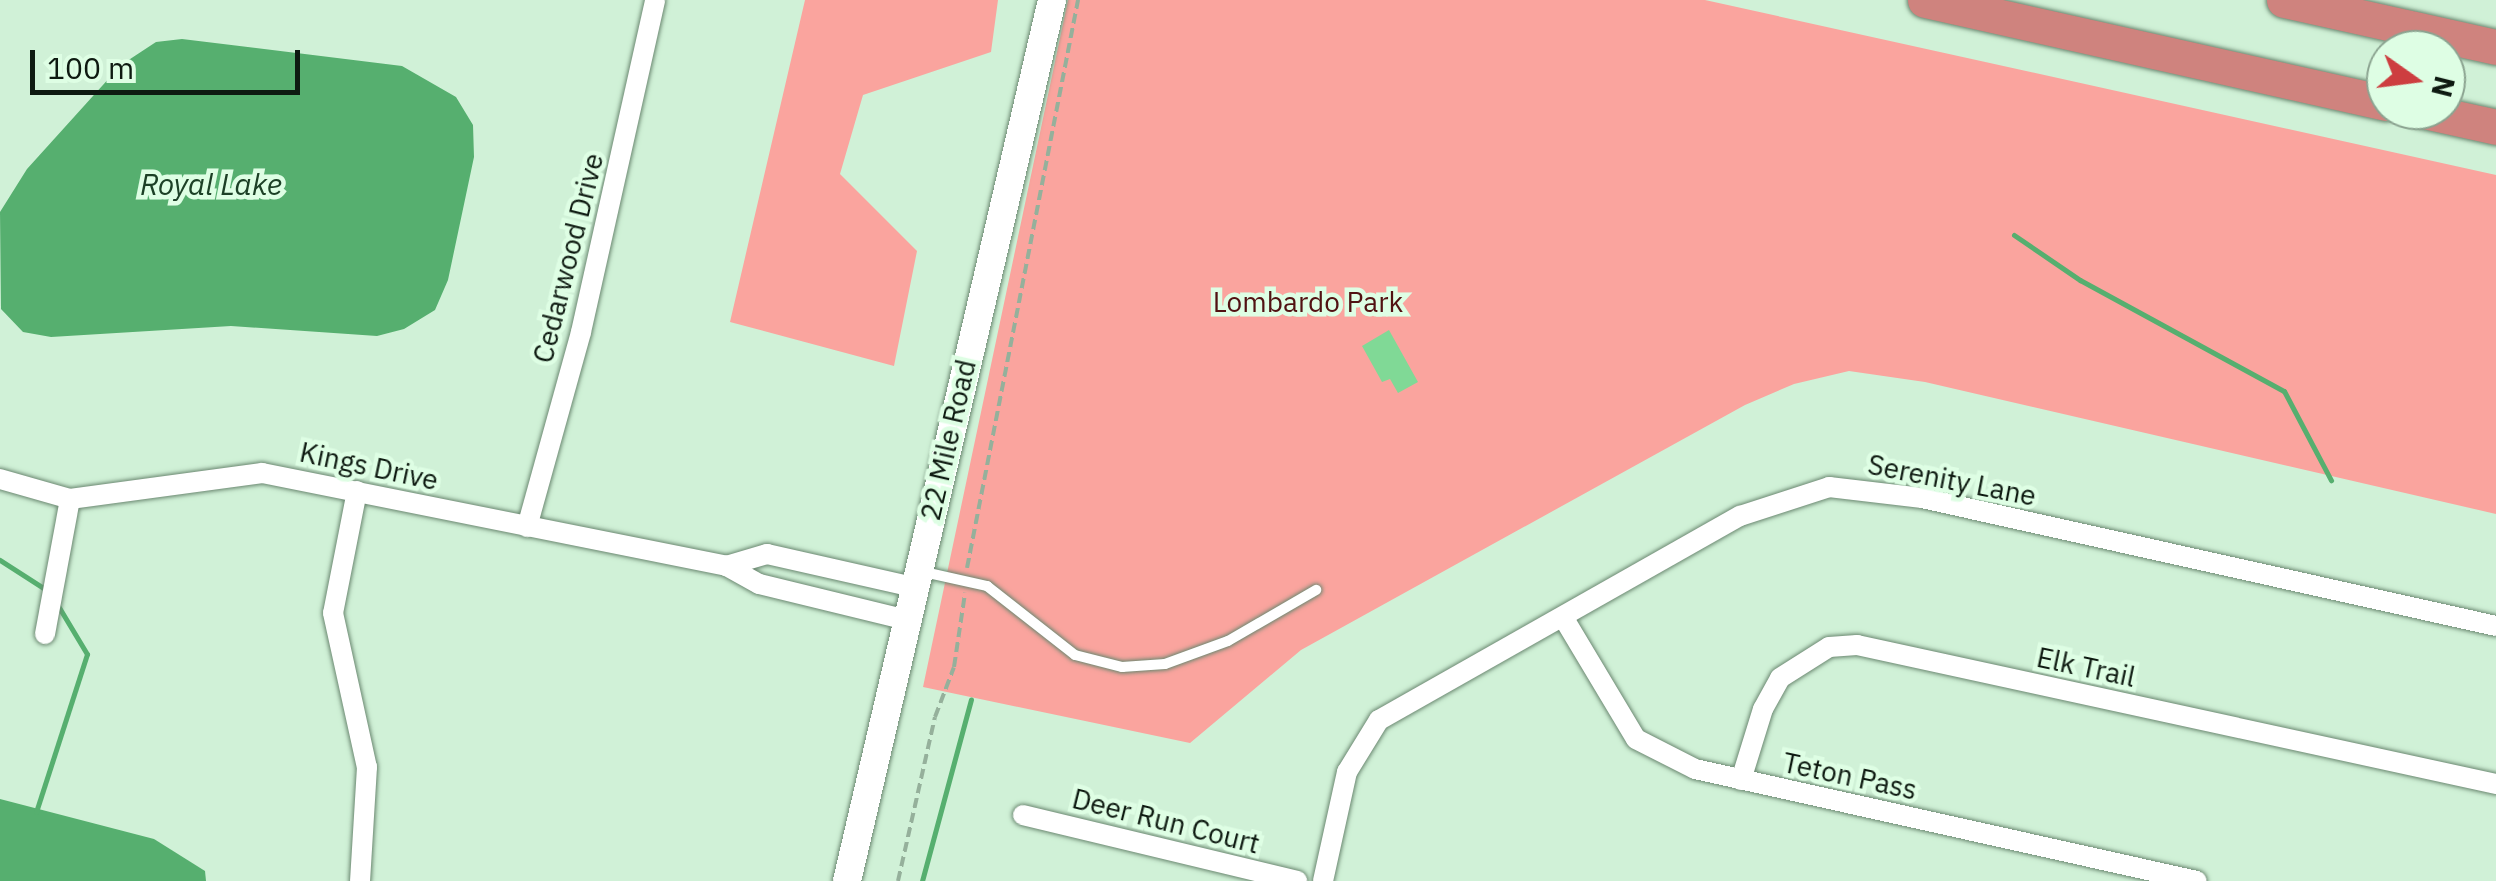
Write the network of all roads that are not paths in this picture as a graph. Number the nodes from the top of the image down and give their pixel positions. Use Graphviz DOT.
graph roads {
  1 [pos="655,0"];
  2 [pos="1052,0"];
  3 [pos="1925,0"];
  4 [pos="2284,0"];
  5 [pos="2496,46"];
  6 [pos="2366,97"];
  7 [pos="2466,120"];
  8 [pos="2496,127"];
  9 [pos="0,478"];
  10 [pos="356,491"];
  11 [pos="70,499"];
  12 [pos="527,527"];
  13 [pos="726,566"];
  14 [pos="916,579"];
  15 [pos="1316,590"];
  16 [pos="1563,617"];
  17 [pos="907,620"];
  18 [pos="2496,626"];
  19 [pos="46,634"];
  20 [pos="1741,780"];
  21 [pos="2496,784"];
  22 [pos="1023,815"];
  23 [pos="360,881"];
  24 [pos="847,881"];
  25 [pos="1297,881"];
  26 [pos="1322,881"];
  27 [pos="2197,881"];
  1 -- 12 [label="street, Cedarwood Drive"];
  2 -- 14 [label="street, 22 Mile Road"];
  3 -- 6 [label="highway"];
  4 -- 5 [label="highway"];
  7 -- 8 [label="highway"];
  9 -- 11 [label="street, Kings Drive"];
  10 -- 11 [label="street, Kings Drive"];
  10 -- 12 [label="street, Kings Drive"];
  10 -- 23 [label="street"];
  11 -- 19 [label="street"];
  12 -- 13 [label="street, Kings Drive"];
  13 -- 14 [label="street, Kings Drive"];
  13 -- 17 [label="street, Kings Drive"];
  14 -- 15 [label="lane"];
  14 -- 17 [label="street, 22 Mile Road"];
  16 -- 18 [label="street, Serenity Lane"];
  16 -- 20 [label="street, Teton Pass"];
  16 -- 26 [label="street, Serenity Lane"];
  17 -- 24 [label="street, 22 Mile Road"];
  20 -- 21 [label="street, Elk Trail"];
  20 -- 27 [label="street, Teton Pass"];
  22 -- 25 [label="street, Deer Run Court"];
}
